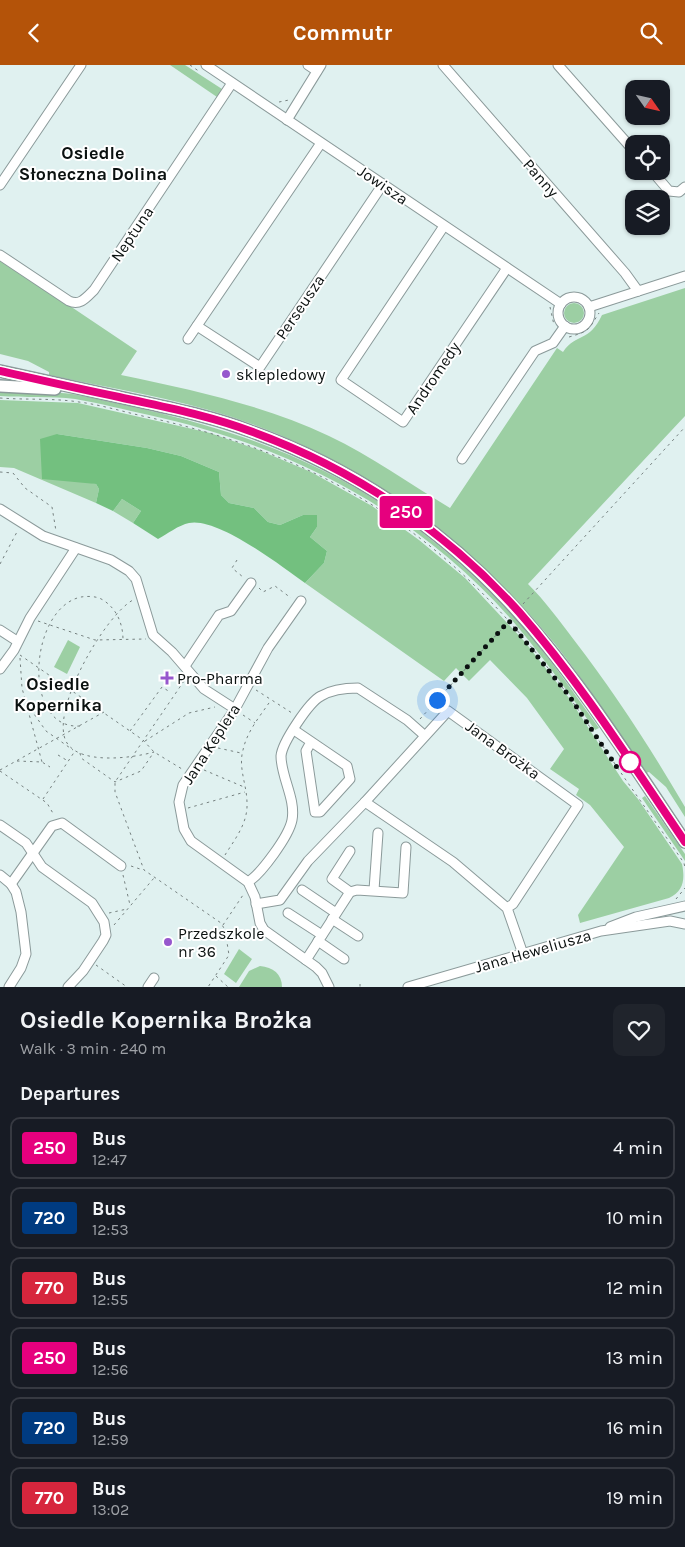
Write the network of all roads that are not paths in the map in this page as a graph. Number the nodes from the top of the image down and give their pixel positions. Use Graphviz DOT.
graph roads {
  1 [pos="81,65"];
  2 [pos="206,65"];
  3 [pos="308,65"];
  4 [pos="442,65"];
  5 [pos="558,65"];
  6 [pos="319,68"];
  7 [pos="232,83"];
  8 [pos="287,120"];
  9 [pos="625,141"];
  10 [pos="321,143"];
  11 [pos="660,180"];
  12 [pos="383,184"];
  13 [pos="0,185"];
  14 [pos="685,187"];
  15 [pos="444,225"];
  16 [pos="0,255"];
  17 [pos="507,268"];
  18 [pos="685,276"];
  19 [pos="638,291"];
  20 [pos="561,304"];
  21 [pos="590,307"];
  22 [pos="197,326"];
  23 [pos="565,326"];
  24 [pos="188,339"];
  25 [pos="0,371"];
  26 [pos="0,386"];
  27 [pos="84,390"];
  28 [pos="462,459"];
  29 [pos="0,509"];
  30 [pos="76,547"];
  31 [pos="250,583"];
  32 [pos="300,603"];
  33 [pos="0,630"];
  34 [pos="17,641"];
  35 [pos="0,669"];
  36 [pos="187,669"];
  37 [pos="232,707"];
  38 [pos="294,730"];
  39 [pos="424,735"];
  40 [pos="311,742"];
  41 [pos="365,801"];
  42 [pos="0,825"];
  43 [pos="378,833"];
  44 [pos="685,842"];
  45 [pos="406,847"];
  46 [pos="350,851"];
  47 [pos="33,853"];
  48 [pos="123,867"];
  49 [pos="0,875"];
  50 [pos="11,884"];
  51 [pos="247,886"];
  52 [pos="302,890"];
  53 [pos="374,890"];
  54 [pos="350,892"];
  55 [pos="256,904"];
  56 [pos="685,906"];
  57 [pos="507,908"];
  58 [pos="288,913"];
  59 [pos="334,916"];
  60 [pos="685,924"];
  61 [pos="601,931"];
  62 [pos="358,936"];
  63 [pos="320,938"];
  64 [pos="523,954"];
  65 [pos="306,959"];
  66 [pos="344,959"];
  67 [pos="154,979"];
  68 [pos="9,987"];
  69 [pos="68,987"];
  70 [pos="148,987"];
  71 [pos="329,987"];
  72 [pos="408,987"];
  1 -- 13 [label="street"];
  2 -- 7 [label="street, Jowisza"];
  3 -- 6 [label="street"];
  4 -- 19 [label="street, Panny"];
  5 -- 9 [label="street"];
  6 -- 8 [label="street"];
  7 -- 8 [label="street, Jowisza"];
  7 -- 16 [label="street, Neptuna"];
  8 -- 10 [label="street, Jowisza"];
  10 -- 12 [label="street, Jowisza"];
  10 -- 22 [label="street"];
  11 -- 14 [label="street"];
  12 -- 15 [label="street, Jowisza"];
  12 -- 22 [label="street, Perseusza"];
  15 -- 17 [label="street, Jowisza"];
  15 -- 17 [label="street, Andromedy"];
  17 -- 20 [label="street, Jowisza"];
  18 -- 19 [label="street"];
  19 -- 21 [label="street"];
  20 -- 21 [label="street"];
  20 -- 23 [label="street"];
  21 -- 23 [label="street"];
  22 -- 24 [label="street"];
  23 -- 28 [label="street"];
  25 -- 27 [label="main road"];
  26 -- 27 [label="main road"];
  27 -- 44 [label="main road"];
  29 -- 30 [label="street"];
  30 -- 34 [label="street"];
  30 -- 36 [label="street"];
  31 -- 36 [label="street"];
  32 -- 37 [label="street, Jana Keplera"];
  33 -- 34 [label="street"];
  34 -- 35 [label="street"];
  36 -- 37 [label="street"];
  37 -- 51 [label="street, Jana Keplera"];
  38 -- 39 [label="street"];
  38 -- 40 [label="street"];
  38 -- 51 [label="street"];
  39 -- 41 [label="street, Jana Brożka"];
  39 -- 57 [label="street, Jana Brożka"];
  40 -- 40 [label="street"];
  41 -- 55 [label="street, Jana Brożka"];
  41 -- 57 [label="street"];
  42 -- 47 [label="street"];
  43 -- 53 [label="street"];
  45 -- 53 [label="street"];
  46 -- 54 [label="street"];
  47 -- 48 [label="street"];
  47 -- 50 [label="street"];
  47 -- 69 [label="street"];
  49 -- 50 [label="street"];
  50 -- 68 [label="street"];
  51 -- 55 [label="street"];
  52 -- 59 [label="street"];
  53 -- 54 [label="street"];
  54 -- 59 [label="street"];
  55 -- 65 [label="street"];
  56 -- 61 [label="street, Jana Heweliusza"];
  57 -- 64 [label="street"];
  58 -- 63 [label="street"];
  59 -- 62 [label="street"];
  59 -- 63 [label="street"];
  60 -- 61 [label="street, Jana Heweliusza"];
  61 -- 64 [label="street, Jana Heweliusza"];
  63 -- 65 [label="street"];
  63 -- 66 [label="street"];
  64 -- 72 [label="street, Jana Heweliusza"];
  65 -- 71 [label="street"];
  67 -- 70 [label="street"];
}
